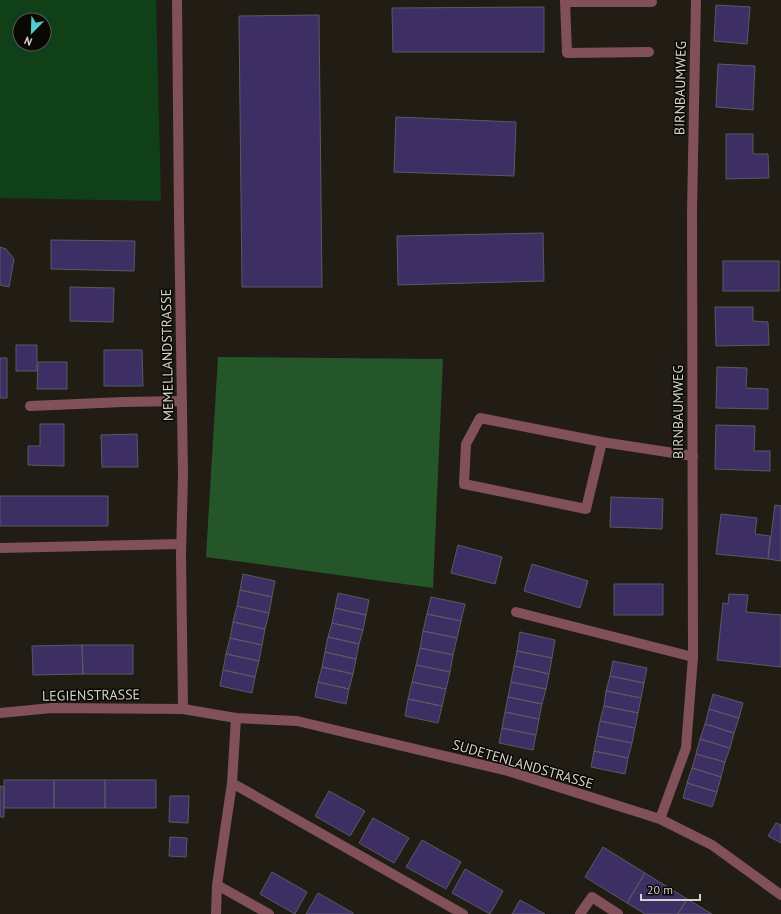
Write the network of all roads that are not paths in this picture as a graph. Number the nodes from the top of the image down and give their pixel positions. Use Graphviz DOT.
graph roads {
  1 [pos="177,0"];
  2 [pos="696,0"];
  3 [pos="565,1"];
  4 [pos="652,2"];
  5 [pos="649,52"];
  6 [pos="182,402"];
  7 [pos="30,406"];
  8 [pos="602,442"];
  9 [pos="693,456"];
  10 [pos="181,544"];
  11 [pos="0,548"];
  12 [pos="516,612"];
  13 [pos="694,657"];
  14 [pos="183,708"];
  15 [pos="0,713"];
  16 [pos="236,718"];
  17 [pos="232,783"];
  18 [pos="660,819"];
  19 [pos="217,885"];
  20 [pos="781,896"];
  21 [pos="216,914"];
  22 [pos="268,914"];
  23 [pos="463,914"];
  24 [pos="580,914"];
  25 [pos="618,914"];
  1 -- 6 [label="street, MEMELLANDSTRASSE"];
  2 -- 9 [label="street, BIRNBAUMWEG"];
  3 -- 4 [label="street"];
  3 -- 5 [label="street"];
  6 -- 7 [label="street"];
  6 -- 10 [label="street, MEMELLANDSTRASSE"];
  8 -- 8 [label="street"];
  8 -- 9 [label="street"];
  9 -- 13 [label="street, BIRNBAUMWEG"];
  10 -- 11 [label="street"];
  10 -- 14 [label="street, MEMELLANDSTRASSE"];
  12 -- 13 [label="street"];
  13 -- 18 [label="street, BIRNBAUMWEG"];
  14 -- 15 [label="street, LEGIENSTRASSE"];
  14 -- 16 [label="street, SUDETENLANDSTRASSE"];
  16 -- 17 [label="street"];
  16 -- 18 [label="street, SUDETENLANDSTRASSE"];
  17 -- 19 [label="street"];
  17 -- 23 [label="street"];
  18 -- 20 [label="street, SUDETENLANDSTRASSE"];
  19 -- 21 [label="street"];
  19 -- 22 [label="street"];
  24 -- 25 [label="street"];
}
